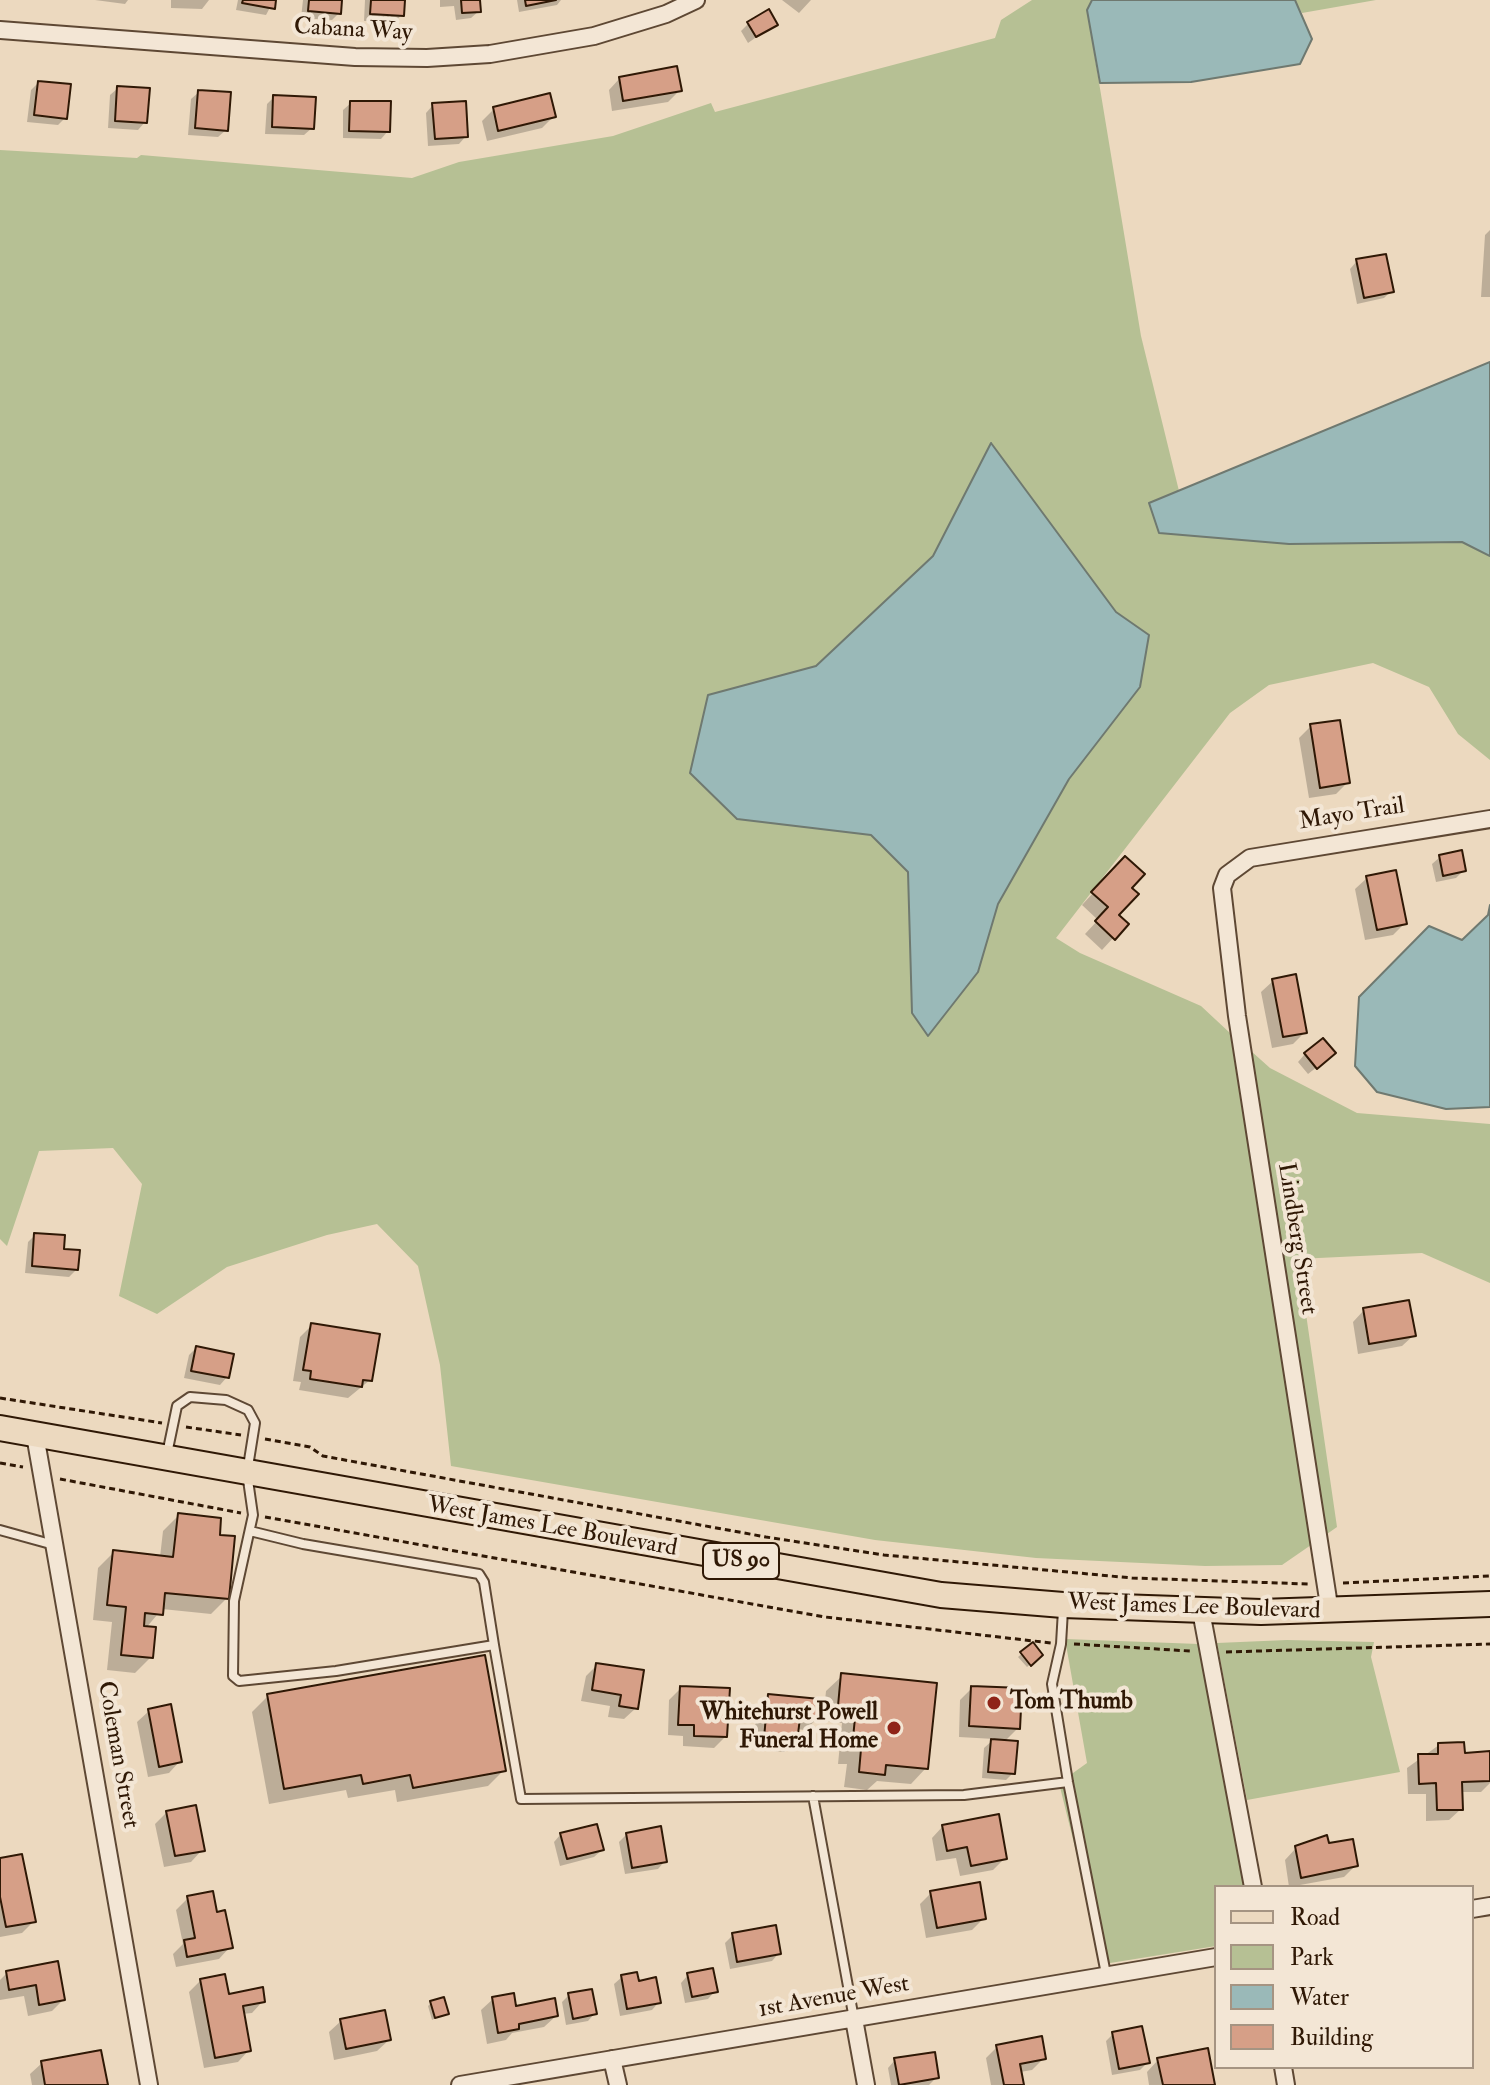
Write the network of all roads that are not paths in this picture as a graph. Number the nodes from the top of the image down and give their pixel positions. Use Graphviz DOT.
graph roads {
  1 [pos="696,0"];
  2 [pos="0,30"];
  3 [pos="1490,819"];
  4 [pos="1227,875"];
  5 [pos="0,1428"];
  6 [pos="35,1435"];
  7 [pos="166,1458"];
  8 [pos="247,1473"];
  9 [pos="0,1530"];
  10 [pos="250,1531"];
  11 [pos="54,1545"];
  12 [pos="1490,1604"];
  13 [pos="1063,1605"];
  14 [pos="1201,1611"];
  15 [pos="1330,1612"];
  16 [pos="494,1645"];
  17 [pos="1068,1782"];
  18 [pos="813,1796"];
  19 [pos="1253,1885"];
  20 [pos="1214,1957"];
  21 [pos="1106,1974"];
  22 [pos="854,2019"];
  23 [pos="612,2059"];
  24 [pos="149,2085"];
  25 [pos="460,2085"];
  26 [pos="618,2085"];
  27 [pos="866,2085"];
  1 -- 2 [label="street, Cabana Way"];
  3 -- 4 [label="street, Mayo Trail"];
  4 -- 15 [label="street, Lindberg Street"];
  5 -- 6 [label="main road, West James Lee Boulevard / US 90"];
  6 -- 7 [label="main road, West James Lee Boulevard / US 90"];
  6 -- 11 [label="street, Coleman Street"];
  7 -- 8 [label="main road, West James Lee Boulevard / US 90"];
  7 -- 8 [label="lane"];
  8 -- 10 [label="lane"];
  8 -- 13 [label="main road, West James Lee Boulevard / US 90"];
  9 -- 11 [label="lane"];
  10 -- 16 [label="lane"];
  10 -- 16 [label="lane"];
  11 -- 24 [label="street, Coleman Street"];
  12 -- 15 [label="main road, West James Lee Boulevard / US 90"];
  13 -- 14 [label="main road, West James Lee Boulevard / US 90"];
  13 -- 17 [label="lane"];
  14 -- 15 [label="main road, West James Lee Boulevard / US 90"];
  14 -- 19 [label="street"];
  16 -- 18 [label="lane"];
  17 -- 18 [label="lane"];
  17 -- 21 [label="lane"];
  18 -- 22 [label="lane"];
  20 -- 21 [label="street, 1st Avenue West"];
  21 -- 22 [label="street, 1st Avenue West"];
  22 -- 23 [label="street, 1st Avenue West"];
  22 -- 27 [label="street"];
  23 -- 25 [label="street, 1st Avenue West"];
  23 -- 26 [label="street"];
}
